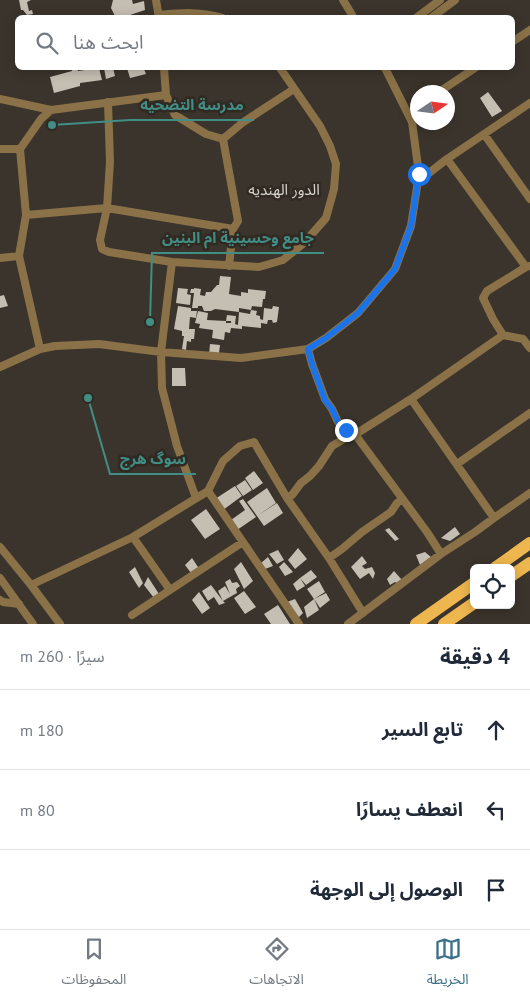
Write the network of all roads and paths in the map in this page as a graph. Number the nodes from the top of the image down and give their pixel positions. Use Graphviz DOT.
graph roads {
  1 [pos="156,0"];
  2 [pos="343,0"];
  3 [pos="440,0"];
  4 [pos="455,0"];
  5 [pos="159,15"];
  6 [pos="168,15"];
  7 [pos="210,15"];
  8 [pos="352,15"];
  9 [pos="420,15"];
  10 [pos="435,15"];
  11 [pos="530,30"];
  12 [pos="515,40"];
  13 [pos="164,70"];
  14 [pos="281,70"];
  15 [pos="386,70"];
  16 [pos="472,70"];
  17 [pos="450,85"];
  18 [pos="294,89"];
  19 [pos="166,95"];
  20 [pos="0,99"];
  21 [pos="108,102"];
  22 [pos="530,103"];
  23 [pos="51,110"];
  24 [pos="408,114"];
  25 [pos="484,134"];
  26 [pos="223,139"];
  27 [pos="0,149"];
  28 [pos="20,149"];
  29 [pos="447,159"];
  30 [pos="419,174"];
  31 [pos="530,199"];
  32 [pos="107,208"];
  33 [pos="26,215"];
  34 [pos="233,229"];
  35 [pos="19,256"];
  36 [pos="0,258"];
  37 [pos="172,262"];
  38 [pos="229,266"];
  39 [pos="528,267"];
  40 [pos="503,335"];
  41 [pos="530,348"];
  42 [pos="40,349"];
  43 [pos="308,349"];
  44 [pos="161,352"];
  45 [pos="0,367"];
  46 [pos="411,399"];
  47 [pos="530,413"];
  48 [pos="354,433"];
  49 [pos="457,464"];
  50 [pos="208,491"];
  51 [pos="530,493"];
  52 [pos="196,498"];
  53 [pos="287,498"];
  54 [pos="402,499"];
  55 [pos="494,518"];
  56 [pos="133,537"];
  57 [pos="243,542"];
  58 [pos="530,543"];
  59 [pos="0,547"];
  60 [pos="441,554"];
  61 [pos="329,558"];
  62 [pos="530,563"];
  63 [pos="501,564"];
  64 [pos="515,573"];
  65 [pos="0,578"];
  66 [pos="31,585"];
  67 [pos="470,586"];
  68 [pos="170,590"];
  69 [pos="0,600"];
  70 [pos="19,604"];
  71 [pos="470,606"];
  72 [pos="364,613"];
  73 [pos="132,615"];
  74 [pos="33,624"];
  75 [pos="60,624"];
  76 [pos="299,624"];
  77 [pos="348,624"];
  78 [pos="416,624"];
  79 [pos="444,624"];
  1 -- 5 [label="street"];
  2 -- 8 [label="street"];
  3 -- 9 [label="street"];
  4 -- 10 [label="street"];
  6 -- 7 [label="street"];
  11 -- 12 [label="street"];
  13 -- 19 [label="street"];
  14 -- 18 [label="street"];
  15 -- 24 [label="street"];
  16 -- 17 [label="street"];
  18 -- 26 [label="street"];
  18 -- 38 [label="street"];
  19 -- 21 [label="street"];
  19 -- 26 [label="street"];
  20 -- 23 [label="street"];
  21 -- 23 [label="street"];
  21 -- 32 [label="street"];
  22 -- 25 [label="street"];
  23 -- 28 [label="street"];
  24 -- 30 [label="street"];
  25 -- 29 [label="street"];
  25 -- 31 [label="street"];
  26 -- 34 [label="street"];
  27 -- 28 [label="street"];
  28 -- 33 [label="street"];
  29 -- 30 [label="street"];
  29 -- 39 [label="street"];
  30 -- 43 [label="street"];
  32 -- 33 [label="street"];
  32 -- 34 [label="street"];
  32 -- 37 [label="street"];
  33 -- 35 [label="street"];
  34 -- 38 [label="street"];
  35 -- 36 [label="street"];
  35 -- 42 [label="street"];
  37 -- 38 [label="street"];
  37 -- 44 [label="street"];
  39 -- 40 [label="street"];
  40 -- 41 [label="street"];
  40 -- 46 [label="street"];
  42 -- 44 [label="street"];
  42 -- 45 [label="street"];
  43 -- 44 [label="street"];
  43 -- 48 [label="street"];
  44 -- 52 [label="street"];
  46 -- 48 [label="street"];
  46 -- 49 [label="street"];
  47 -- 49 [label="street"];
  48 -- 53 [label="street"];
  48 -- 54 [label="street"];
  49 -- 55 [label="street"];
  50 -- 52 [label="street"];
  50 -- 53 [label="street"];
  50 -- 57 [label="street"];
  51 -- 55 [label="street"];
  52 -- 56 [label="street"];
  53 -- 61 [label="street"];
  54 -- 60 [label="street"];
  54 -- 61 [label="street"];
  55 -- 60 [label="street"];
  56 -- 66 [label="street"];
  56 -- 68 [label="street"];
  57 -- 68 [label="street"];
  57 -- 76 [label="street"];
  58 -- 63 [label="highway"];
  59 -- 66 [label="street"];
  60 -- 72 [label="street"];
  61 -- 72 [label="street"];
  62 -- 64 [label="highway"];
  65 -- 70 [label="street"];
  66 -- 75 [label="street"];
  67 -- 78 [label="highway"];
  68 -- 73 [label="street"];
  69 -- 70 [label="street"];
  70 -- 74 [label="street"];
  71 -- 79 [label="highway"];
  72 -- 77 [label="street"];
}
